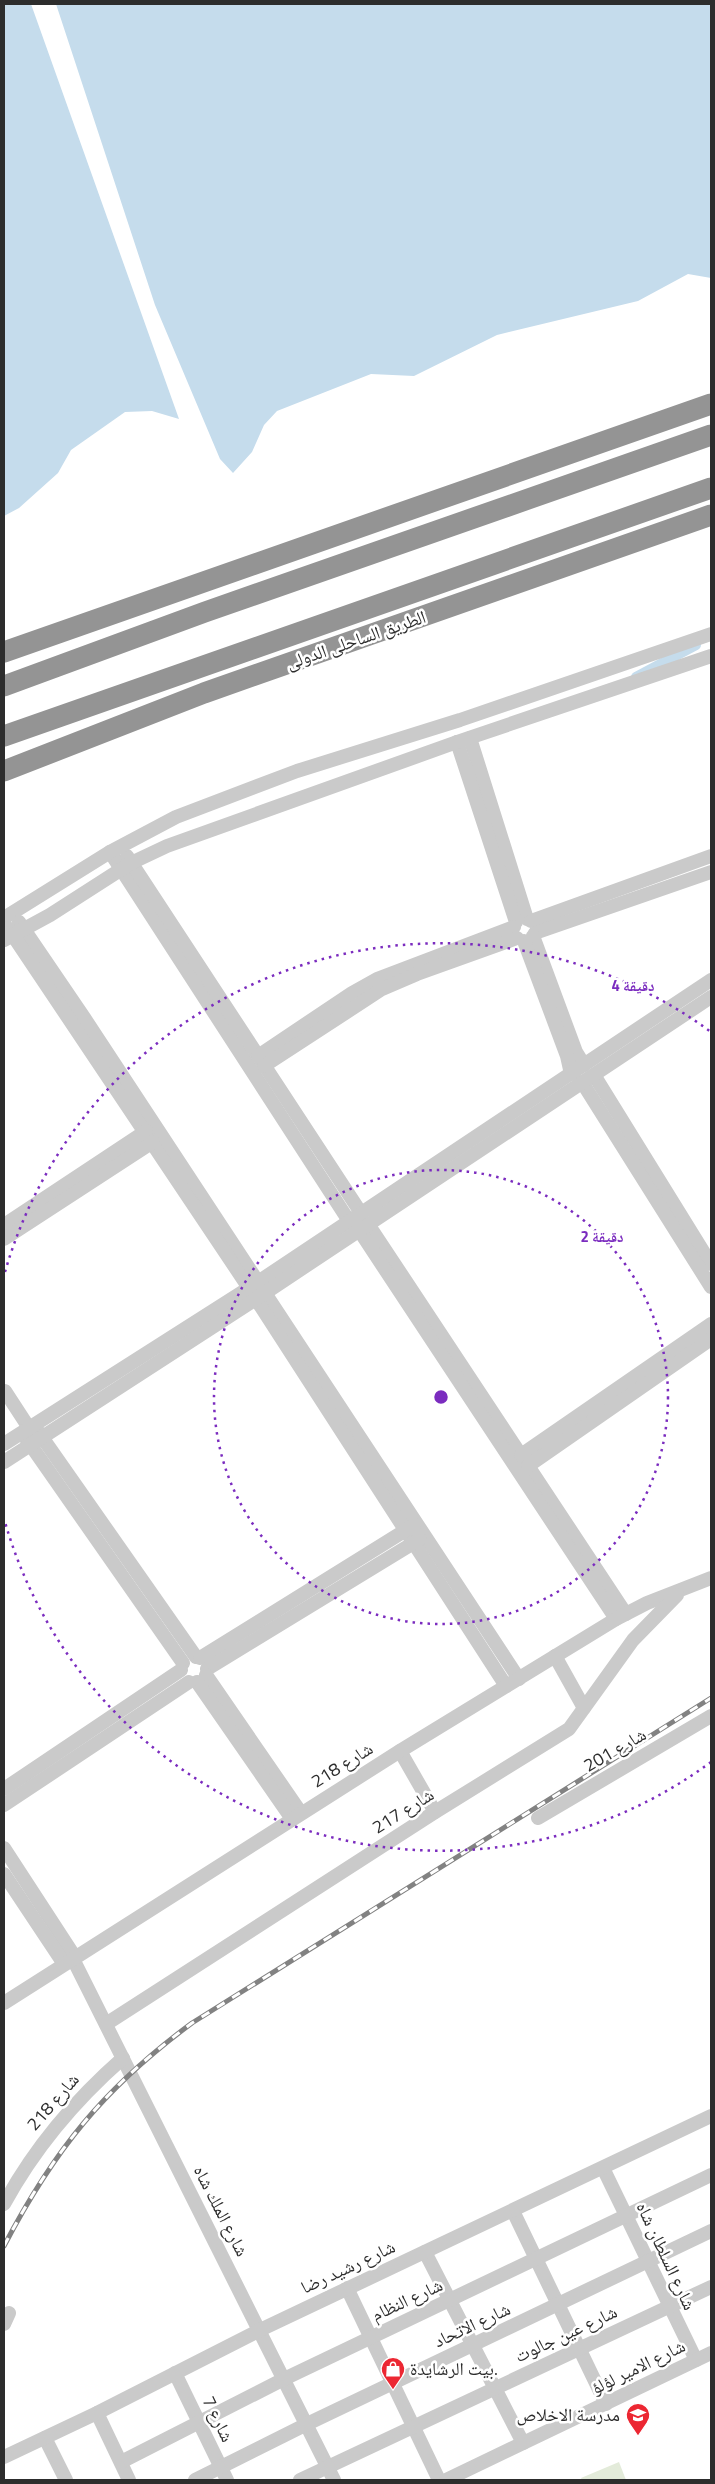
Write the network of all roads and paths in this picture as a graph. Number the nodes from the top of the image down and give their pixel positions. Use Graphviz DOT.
graph roads {
  1 [pos="711,404"];
  2 [pos="711,434"];
  3 [pos="711,488"];
  4 [pos="711,515"];
  5 [pos="711,634"];
  6 [pos="4,652"];
  7 [pos="711,656"];
  8 [pos="4,686"];
  9 [pos="4,736"];
  10 [pos="463,740"];
  11 [pos="4,771"];
  12 [pos="115,849"];
  13 [pos="711,856"];
  14 [pos="126,866"];
  15 [pos="711,872"];
  16 [pos="7,917"];
  17 [pos="525,930"];
  18 [pos="13,935"];
  19 [pos="711,980"];
  20 [pos="711,997"];
  21 [pos="622,1039"];
  22 [pos="626,1053"];
  23 [pos="261,1061"];
  24 [pos="571,1074"];
  25 [pos="587,1074"];
  26 [pos="149,1137"];
  27 [pos="359,1222"];
  28 [pos="4,1225"];
  29 [pos="4,1239"];
  30 [pos="711,1264"];
  31 [pos="711,1287"];
  32 [pos="257,1290"];
  33 [pos="711,1324"];
  34 [pos="711,1339"];
  35 [pos="5,1391"];
  36 [pos="475,1395"];
  37 [pos="28,1428"];
  38 [pos="37,1441"];
  39 [pos="4,1444"];
  40 [pos="524,1460"];
  41 [pos="4,1462"];
  42 [pos="545,1502"];
  43 [pos="411,1527"];
  44 [pos="419,1539"];
  45 [pos="711,1578"];
  46 [pos="683,1590"];
  47 [pos="621,1617"];
  48 [pos="556,1656"];
  49 [pos="195,1670"];
  50 [pos="519,1679"];
  51 [pos="506,1686"];
  52 [pos="584,1708"];
  53 [pos="711,1716"];
  54 [pos="400,1751"];
  55 [pos="4,1789"];
  56 [pos="4,1804"];
  57 [pos="435,1812"];
  58 [pos="296,1816"];
  59 [pos="538,1818"];
  60 [pos="4,1848"];
  61 [pos="4,1874"];
  62 [pos="71,1960"];
  63 [pos="4,2003"];
  64 [pos="106,2024"];
  65 [pos="123,2058"];
  66 [pos="711,2116"];
  67 [pos="603,2168"];
  68 [pos="711,2175"];
  69 [pos="4,2204"];
  70 [pos="513,2212"];
  71 [pos="626,2216"];
  72 [pos="711,2230"];
  73 [pos="425,2252"];
  74 [pos="536,2260"];
  75 [pos="648,2261"];
  76 [pos="711,2287"];
  77 [pos="347,2288"];
  78 [pos="450,2301"];
  79 [pos="558,2306"];
  80 [pos="670,2308"];
  81 [pos="260,2330"];
  82 [pos="371,2338"];
  83 [pos="472,2346"];
  84 [pos="578,2348"];
  85 [pos="711,2353"];
  86 [pos="696,2360"];
  87 [pos="175,2373"];
  88 [pos="284,2379"];
  89 [pos="392,2384"];
  90 [pos="494,2388"];
  91 [pos="606,2404"];
  92 [pos="97,2413"];
  93 [pos="199,2423"];
  94 [pos="307,2424"];
  95 [pos="412,2426"];
  96 [pos="45,2438"];
  97 [pos="523,2443"];
  98 [pos="4,2457"];
  99 [pos="121,2462"];
  100 [pos="328,2467"];
  101 [pos="221,2468"];
  102 [pos="66,2480"];
  103 [pos="129,2480"];
  104 [pos="195,2480"];
  105 [pos="227,2480"];
  106 [pos="300,2480"];
  107 [pos="334,2480"];
  108 [pos="439,2480"];
  109 [pos="446,2480"];
  1 -- 6 [label="highway"];
  2 -- 8 [label="highway"];
  3 -- 9 [label="highway, الطريق الساحلى الدولى"];
  4 -- 11 [label="highway, الطريق الساحلى الدولى"];
  5 -- 12 [label="street"];
  7 -- 10 [label="street"];
  10 -- 14 [label="street"];
  10 -- 17 [label="street"];
  12 -- 14 [label="street"];
  12 -- 16 [label="street"];
  13 -- 17 [label="street"];
  14 -- 18 [label="street"];
  14 -- 23 [label="street"];
  14 -- 27 [label="street"];
  15 -- 17 [label="street"];
  16 -- 18 [label="street"];
  17 -- 23 [label="street"];
  17 -- 24 [label="street"];
  17 -- 25 [label="street"];
  18 -- 26 [label="street"];
  18 -- 32 [label="street"];
  19 -- 21 [label="street"];
  20 -- 22 [label="street"];
  21 -- 22 [label="street"];
  21 -- 25 [label="street"];
  22 -- 25 [label="street"];
  23 -- 27 [label="street"];
  24 -- 25 [label="street"];
  24 -- 27 [label="street"];
  25 -- 27 [label="street"];
  25 -- 30 [label="street"];
  25 -- 31 [label="street"];
  26 -- 28 [label="street"];
  26 -- 29 [label="street"];
  26 -- 32 [label="street"];
  27 -- 32 [label="street"];
  27 -- 36 [label="street"];
  32 -- 37 [label="street"];
  32 -- 38 [label="street"];
  32 -- 43 [label="street"];
  33 -- 40 [label="street"];
  34 -- 40 [label="street"];
  35 -- 37 [label="street"];
  36 -- 40 [label="street"];
  36 -- 42 [label="street"];
  37 -- 38 [label="street"];
  37 -- 39 [label="street"];
  38 -- 41 [label="street"];
  38 -- 49 [label="street"];
  40 -- 42 [label="street"];
  42 -- 47 [label="street"];
  43 -- 44 [label="street"];
  43 -- 49 [label="street"];
  44 -- 49 [label="street"];
  44 -- 50 [label="street"];
  44 -- 51 [label="street"];
  45 -- 46 [label="street, شارع 218"];
  46 -- 47 [label="street, شارع 218"];
  46 -- 52 [label="street, شارع 217"];
  47 -- 48 [label="street, شارع 218"];
  48 -- 50 [label="street, شارع 218"];
  48 -- 52 [label="street"];
  49 -- 55 [label="street"];
  49 -- 56 [label="street"];
  49 -- 58 [label="street"];
  50 -- 51 [label="street, شارع 218"];
  51 -- 54 [label="street, شارع 218"];
  52 -- 57 [label="street, شارع 217"];
  53 -- 59 [label="street, شارع 201"];
  54 -- 57 [label="street"];
  54 -- 58 [label="street, شارع 218"];
  57 -- 64 [label="street, شارع 217"];
  58 -- 62 [label="street, شارع 218"];
  60 -- 62 [label="street"];
  61 -- 62 [label="street"];
  62 -- 63 [label="street, شارع 218"];
  62 -- 64 [label="street, شارع الملك شاه"];
  64 -- 65 [label="street, شارع الملك شاه"];
  65 -- 69 [label="street, شارع 218"];
  65 -- 81 [label="street, شارع الملك شاه"];
  66 -- 67 [label="street, شارع رشيد رضا"];
  67 -- 70 [label="street, شارع رشيد رضا"];
  67 -- 71 [label="street, شارع السلطان شاه"];
  68 -- 71 [label="street, شارع النظام"];
  70 -- 73 [label="street, شارع رشيد رضا"];
  70 -- 74 [label="street"];
  71 -- 74 [label="street, شارع النظام"];
  71 -- 75 [label="street, شارع السلطان شاه"];
  72 -- 75 [label="street, شارع الاتحاد"];
  73 -- 77 [label="street, شارع رشيد رضا"];
  73 -- 78 [label="street"];
  74 -- 78 [label="street, شارع النظام"];
  74 -- 79 [label="street"];
  75 -- 79 [label="street, شارع الاتحاد"];
  75 -- 80 [label="street, شارع السلطان شاه"];
  76 -- 80 [label="street, شارع عين جالوت"];
  77 -- 81 [label="street, شارع رشيد رضا"];
  77 -- 82 [label="street"];
  78 -- 82 [label="street, شارع النظام"];
  78 -- 83 [label="street"];
  79 -- 83 [label="street, شارع الاتحاد"];
  79 -- 84 [label="street"];
  80 -- 84 [label="street, شارع عين جالوت"];
  80 -- 86 [label="street, شارع السلطان شاه"];
  81 -- 87 [label="street, شارع رشيد رضا"];
  81 -- 88 [label="street, شارع الملك شاه"];
  82 -- 88 [label="street, شارع النظام"];
  82 -- 89 [label="street"];
  83 -- 89 [label="street, شارع الاتحاد"];
  83 -- 90 [label="street"];
  84 -- 90 [label="street, شارع عين جالوت"];
  84 -- 91 [label="street"];
  85 -- 86 [label="street, شارع الامير لؤلؤ"];
  86 -- 91 [label="street, شارع الامير لؤلؤ"];
  87 -- 92 [label="street, شارع رشيد رضا"];
  87 -- 93 [label="street, شارع 7"];
  88 -- 93 [label="street, شارع النظام"];
  88 -- 94 [label="street, شارع الملك شاه"];
  89 -- 94 [label="street, شارع الاتحاد"];
  89 -- 95 [label="street"];
  90 -- 95 [label="street, شارع عين جالوت"];
  90 -- 97 [label="street"];
  91 -- 97 [label="street, شارع الامير لؤلؤ"];
  92 -- 96 [label="street, شارع رشيد رضا"];
  92 -- 99 [label="street"];
  93 -- 99 [label="street, شارع النظام"];
  93 -- 101 [label="street, شارع 7"];
  94 -- 100 [label="street, شارع الملك شاه"];
  94 -- 101 [label="street, شارع الاتحاد"];
  95 -- 100 [label="street, شارع عين جالوت"];
  95 -- 108 [label="street"];
  96 -- 98 [label="street, شارع رشيد رضا"];
  96 -- 102 [label="street"];
  97 -- 109 [label="street, شارع الامير لؤلؤ"];
  99 -- 103 [label="street"];
  100 -- 106 [label="street, شارع عين جالوت"];
  100 -- 107 [label="street, شارع الملك شاه"];
  101 -- 104 [label="street, شارع الاتحاد"];
  101 -- 105 [label="street, شارع 7"];
}
